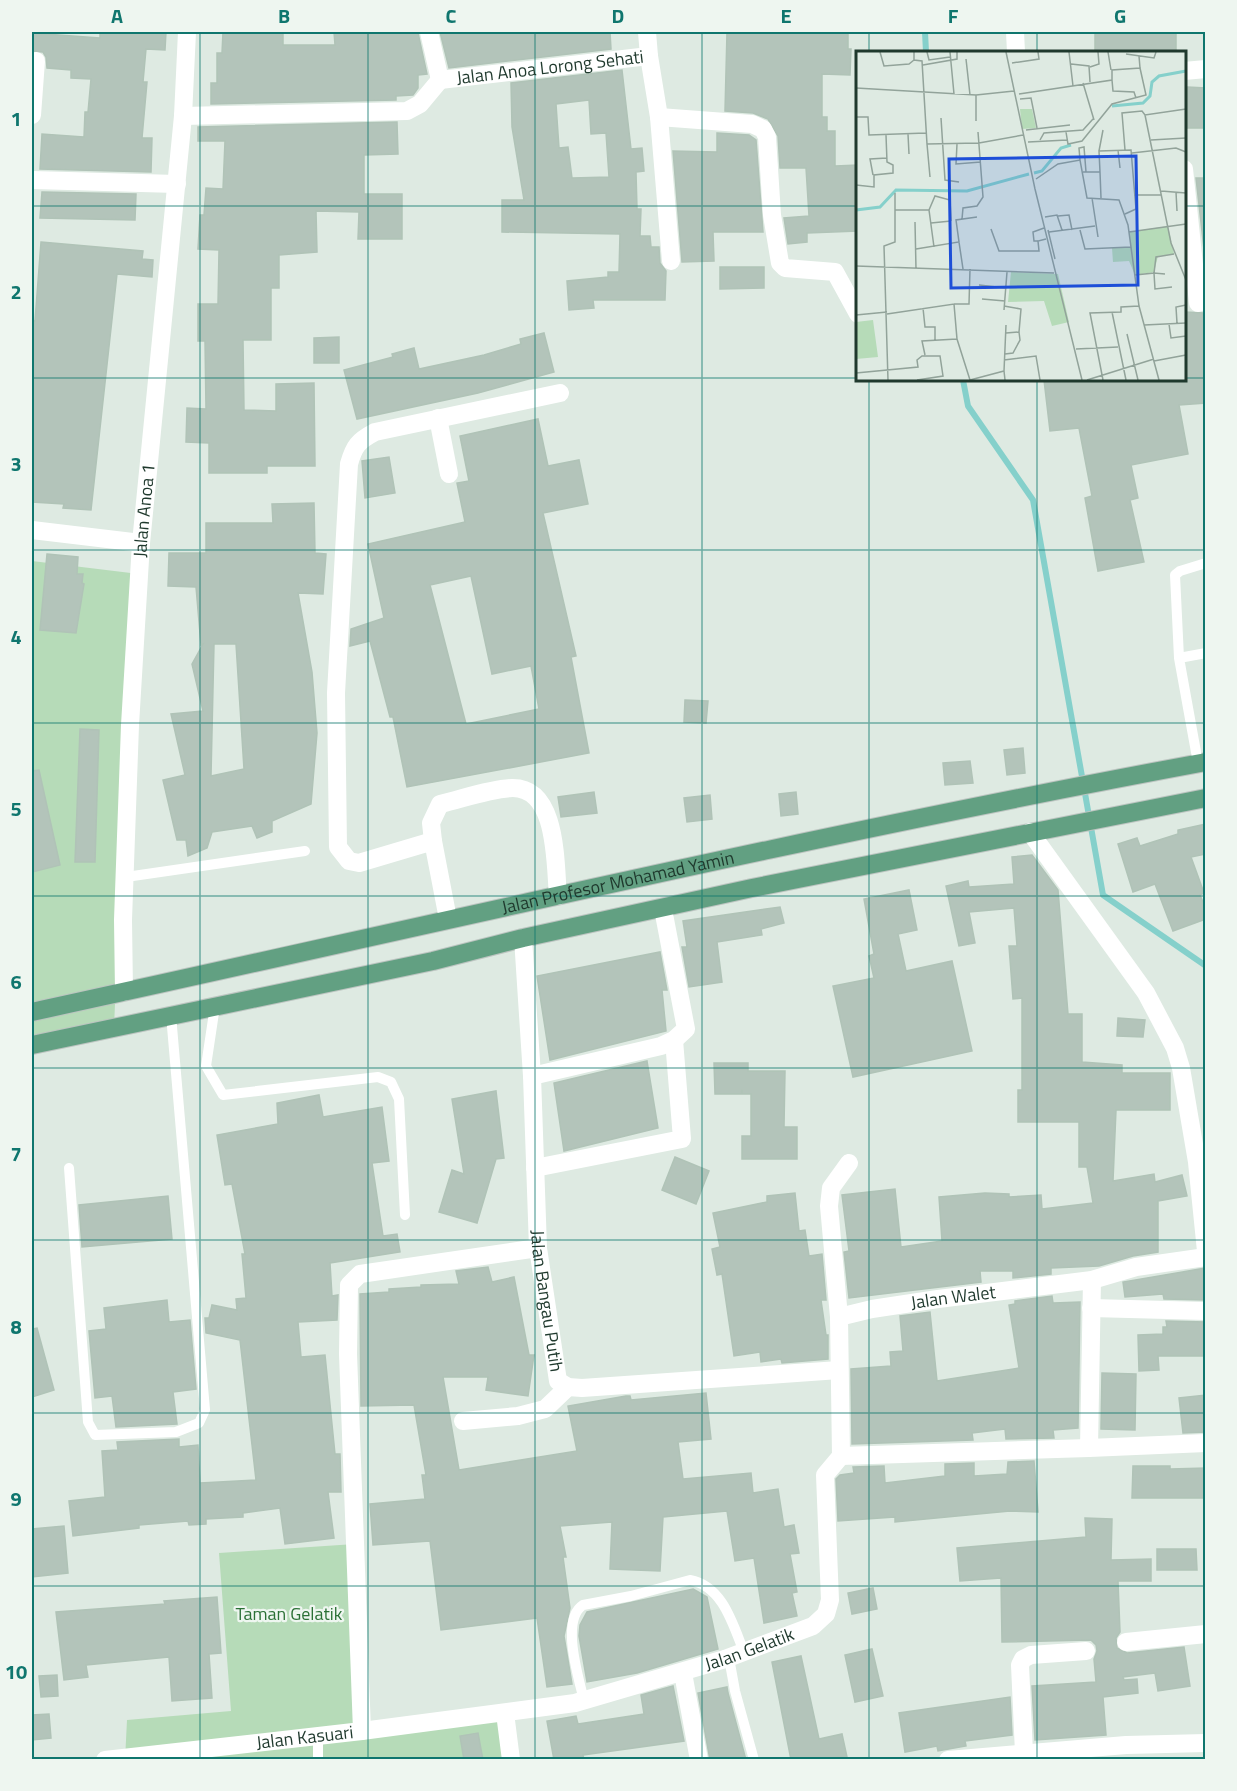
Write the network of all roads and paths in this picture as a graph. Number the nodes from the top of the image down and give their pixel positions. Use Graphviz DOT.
graph roads {
  1 [pos="187,32"];
  2 [pos="429,32"];
  3 [pos="646,32"];
  4 [pos="1015,32"];
  5 [pos="1016,51"];
  6 [pos="650,56"];
  7 [pos="36,61"];
  8 [pos="1206,69"];
  9 [pos="1186,71"];
  10 [pos="440,80"];
  11 [pos="32,114"];
  12 [pos="183,116"];
  13 [pos="659,117"];
  14 [pos="32,180"];
  15 [pos="1186,181"];
  16 [pos="177,184"];
  17 [pos="671,261"];
  18 [pos="1196,303"];
  19 [pos="856,310"];
  20 [pos="560,393"];
  21 [pos="438,418"];
  22 [pos="449,474"];
  23 [pos="32,530"];
  24 [pos="141,543"];
  25 [pos="1206,563"];
  26 [pos="1206,652"];
  27 [pos="1179,658"];
  28 [pos="1202,763"];
  29 [pos="1206,798"];
  30 [pos="1030,832"];
  31 [pos="433,841"];
  32 [pos="305,851"];
  33 [pos="126,877"];
  34 [pos="558,896"];
  35 [pos="663,909"];
  36 [pos="448,919"];
  37 [pos="523,938"];
  38 [pos="124,992"];
  39 [pos="215,1006"];
  40 [pos="32,1012"];
  41 [pos="171,1015"];
  42 [pos="674,1040"];
  43 [pos="32,1045"];
  44 [pos="532,1076"];
  45 [pos="849,1163"];
  46 [pos="69,1168"];
  47 [pos="535,1168"];
  48 [pos="405,1215"];
  49 [pos="538,1248"];
  50 [pos="1206,1251"];
  51 [pos="1206,1257"];
  52 [pos="1092,1280"];
  53 [pos="1091,1308"];
  54 [pos="1206,1311"];
  55 [pos="839,1317"];
  56 [pos="839,1370"];
  57 [pos="568,1387"];
  58 [pos="463,1421"];
  59 [pos="1206,1443"];
  60 [pos="1089,1448"];
  61 [pos="841,1456"];
  62 [pos="1206,1634"];
  63 [pos="1126,1642"];
  64 [pos="1086,1651"];
  65 [pos="737,1655"];
  66 [pos="683,1673"];
  67 [pos="584,1701"];
  68 [pos="505,1713"];
  69 [pos="362,1731"];
  70 [pos="318,1736"];
  71 [pos="1206,1743"];
  72 [pos="1024,1753"];
  73 [pos="105,1760"];
  74 [pos="318,1760"];
  75 [pos="511,1760"];
  76 [pos="699,1760"];
  77 [pos="754,1760"];
  78 [pos="948,1760"];
  1 -- 12 [label="street, Jalan Anoa 1"];
  2 -- 10 [label="street, Jalan Anoa Lorong Sehati"];
  3 -- 6 [label="street"];
  4 -- 5 [label="street"];
  6 -- 10 [label="street, Jalan Anoa Lorong Sehati"];
  6 -- 13 [label="street, Jalan Anoa Lorong Sehati"];
  7 -- 11 [label="street"];
  8 -- 9 [label="street"];
  10 -- 12 [label="street"];
  12 -- 16 [label="street, Jalan Anoa 1"];
  13 -- 17 [label="street, Jalan Anoa Lorong Sehati"];
  13 -- 19 [label="street"];
  14 -- 16 [label="street"];
  15 -- 18 [label="street"];
  16 -- 24 [label="street, Jalan Anoa 1"];
  20 -- 21 [label="street"];
  21 -- 22 [label="street"];
  21 -- 31 [label="street"];
  23 -- 24 [label="street"];
  24 -- 33 [label="street, Jalan Anoa 1"];
  25 -- 27 [label="lane"];
  26 -- 27 [label="lane"];
  27 -- 28 [label="lane"];
  28 -- 34 [label="main road, Jalan Profesor Mohamad Yamin"];
  29 -- 30 [label="main road, Jalan Profesor Mohamad Yamin"];
  30 -- 35 [label="main road, Jalan Profesor Mohamad Yamin"];
  30 -- 50 [label="street"];
  31 -- 34 [label="street"];
  31 -- 36 [label="street"];
  32 -- 33 [label="lane"];
  33 -- 38 [label="street, Jalan Anoa 1"];
  34 -- 36 [label="main road, Jalan Profesor Mohamad Yamin"];
  35 -- 37 [label="main road, Jalan Profesor Mohamad Yamin"];
  35 -- 42 [label="street"];
  36 -- 38 [label="main road, Jalan Profesor Mohamad Yamin"];
  37 -- 39 [label="main road, Jalan Profesor Mohamad Yamin"];
  37 -- 44 [label="street, Jalan Bangau Putih"];
  38 -- 40 [label="main road, Jalan Profesor Mohamad Yamin"];
  39 -- 41 [label="main road, Jalan Profesor Mohamad Yamin"];
  39 -- 48 [label="lane"];
  41 -- 43 [label="main road, Jalan Profesor Mohamad Yamin"];
  41 -- 46 [label="lane"];
  42 -- 44 [label="street"];
  42 -- 47 [label="street"];
  44 -- 47 [label="street, Jalan Bangau Putih"];
  45 -- 55 [label="street"];
  47 -- 49 [label="street, Jalan Bangau Putih"];
  49 -- 57 [label="street, Jalan Bangau Putih"];
  49 -- 69 [label="street"];
  51 -- 52 [label="street, Jalan Walet"];
  52 -- 53 [label="street"];
  52 -- 55 [label="street, Jalan Walet"];
  53 -- 54 [label="street"];
  53 -- 60 [label="street"];
  55 -- 56 [label="street"];
  56 -- 57 [label="street, Jalan Bangau Putih"];
  56 -- 61 [label="street"];
  57 -- 58 [label="street"];
  59 -- 60 [label="street"];
  60 -- 61 [label="street"];
  61 -- 65 [label="street, Jalan Gelatik"];
  62 -- 63 [label="street"];
  64 -- 72 [label="street"];
  65 -- 66 [label="street, Jalan Gelatik"];
  65 -- 67 [label="lane"];
  65 -- 77 [label="lane"];
  66 -- 67 [label="street, Jalan Gelatik"];
  66 -- 76 [label="street"];
  67 -- 68 [label="street, Jalan Gelatik"];
  68 -- 69 [label="street, Jalan Kasuari"];
  68 -- 75 [label="street"];
  69 -- 70 [label="street, Jalan Kasuari"];
  70 -- 73 [label="street, Jalan Kasuari"];
  70 -- 74 [label="lane"];
  71 -- 72 [label="street"];
  72 -- 78 [label="street"];
}
